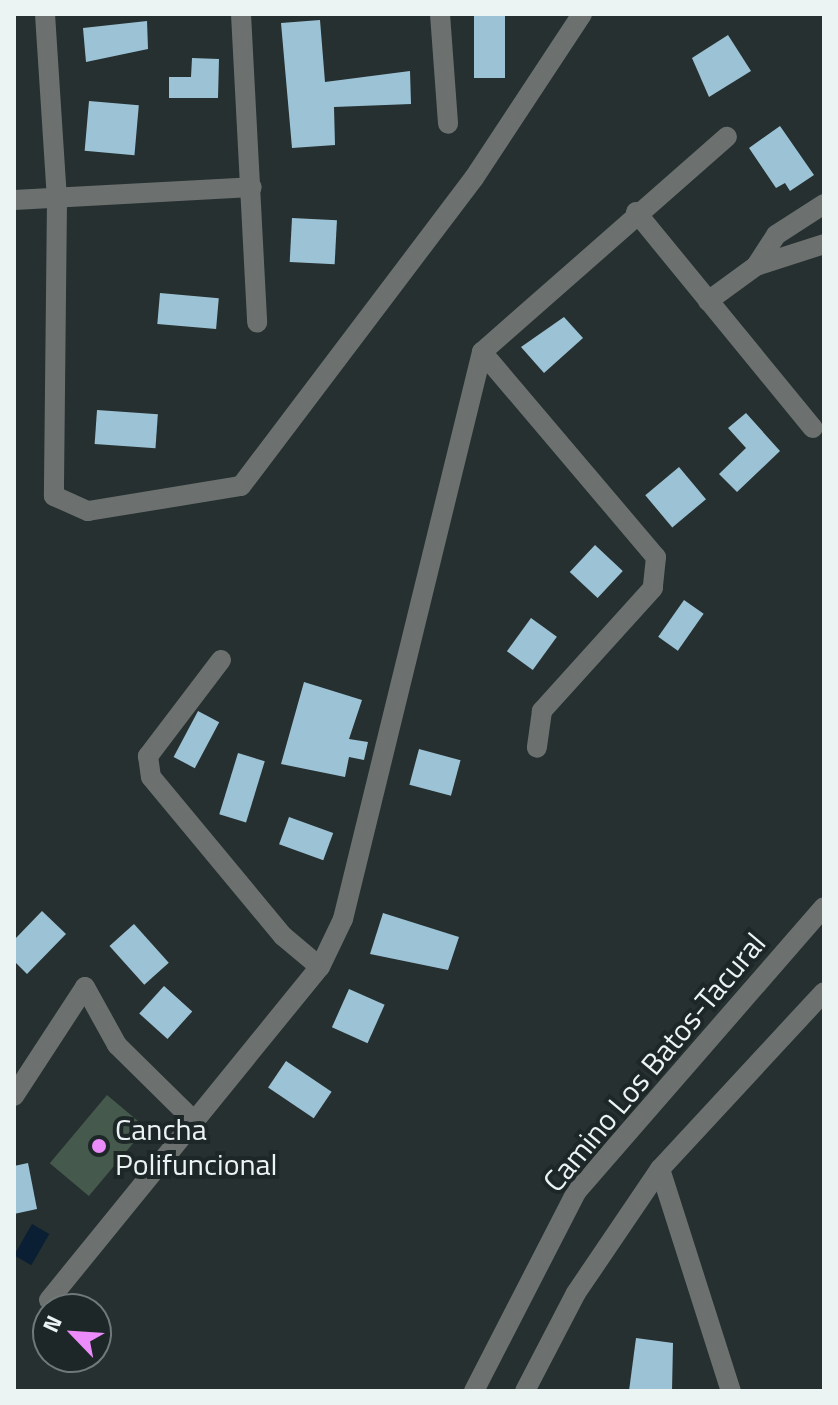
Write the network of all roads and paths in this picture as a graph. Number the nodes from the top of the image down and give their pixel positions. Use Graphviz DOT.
graph roads {
  1 [pos="45,14"];
  2 [pos="241,14"];
  3 [pos="440,14"];
  4 [pos="582,14"];
  5 [pos="448,124"];
  6 [pos="727,137"];
  7 [pos="252,187"];
  8 [pos="57,199"];
  9 [pos="14,200"];
  10 [pos="824,204"];
  11 [pos="636,212"];
  12 [pos="824,244"];
  13 [pos="756,266"];
  14 [pos="708,301"];
  15 [pos="257,323"];
  16 [pos="482,352"];
  17 [pos="813,428"];
  18 [pos="221,660"];
  19 [pos="537,748"];
  20 [pos="824,907"];
  21 [pos="320,967"];
  22 [pos="824,992"];
  23 [pos="14,1096"];
  24 [pos="196,1123"];
  25 [pos="660,1169"];
  26 [pos="55,1293"];
  27 [pos="474,1391"];
  28 [pos="525,1391"];
  29 [pos="731,1391"];
  1 -- 8 [label="street"];
  2 -- 7 [label="street"];
  3 -- 5 [label="street"];
  4 -- 8 [label="street"];
  6 -- 11 [label="street"];
  7 -- 8 [label="street"];
  7 -- 15 [label="street"];
  8 -- 9 [label="street"];
  10 -- 13 [label="street"];
  11 -- 14 [label="street"];
  11 -- 16 [label="street"];
  12 -- 13 [label="street"];
  13 -- 14 [label="street"];
  14 -- 17 [label="street"];
  16 -- 19 [label="street"];
  16 -- 21 [label="street"];
  18 -- 21 [label="street"];
  20 -- 27 [label="street, Camino Los Batos-Tacural"];
  21 -- 24 [label="street"];
  22 -- 25 [label="street"];
  23 -- 24 [label="street"];
  24 -- 26 [label="street"];
  25 -- 28 [label="street"];
  25 -- 29 [label="street"];
}
